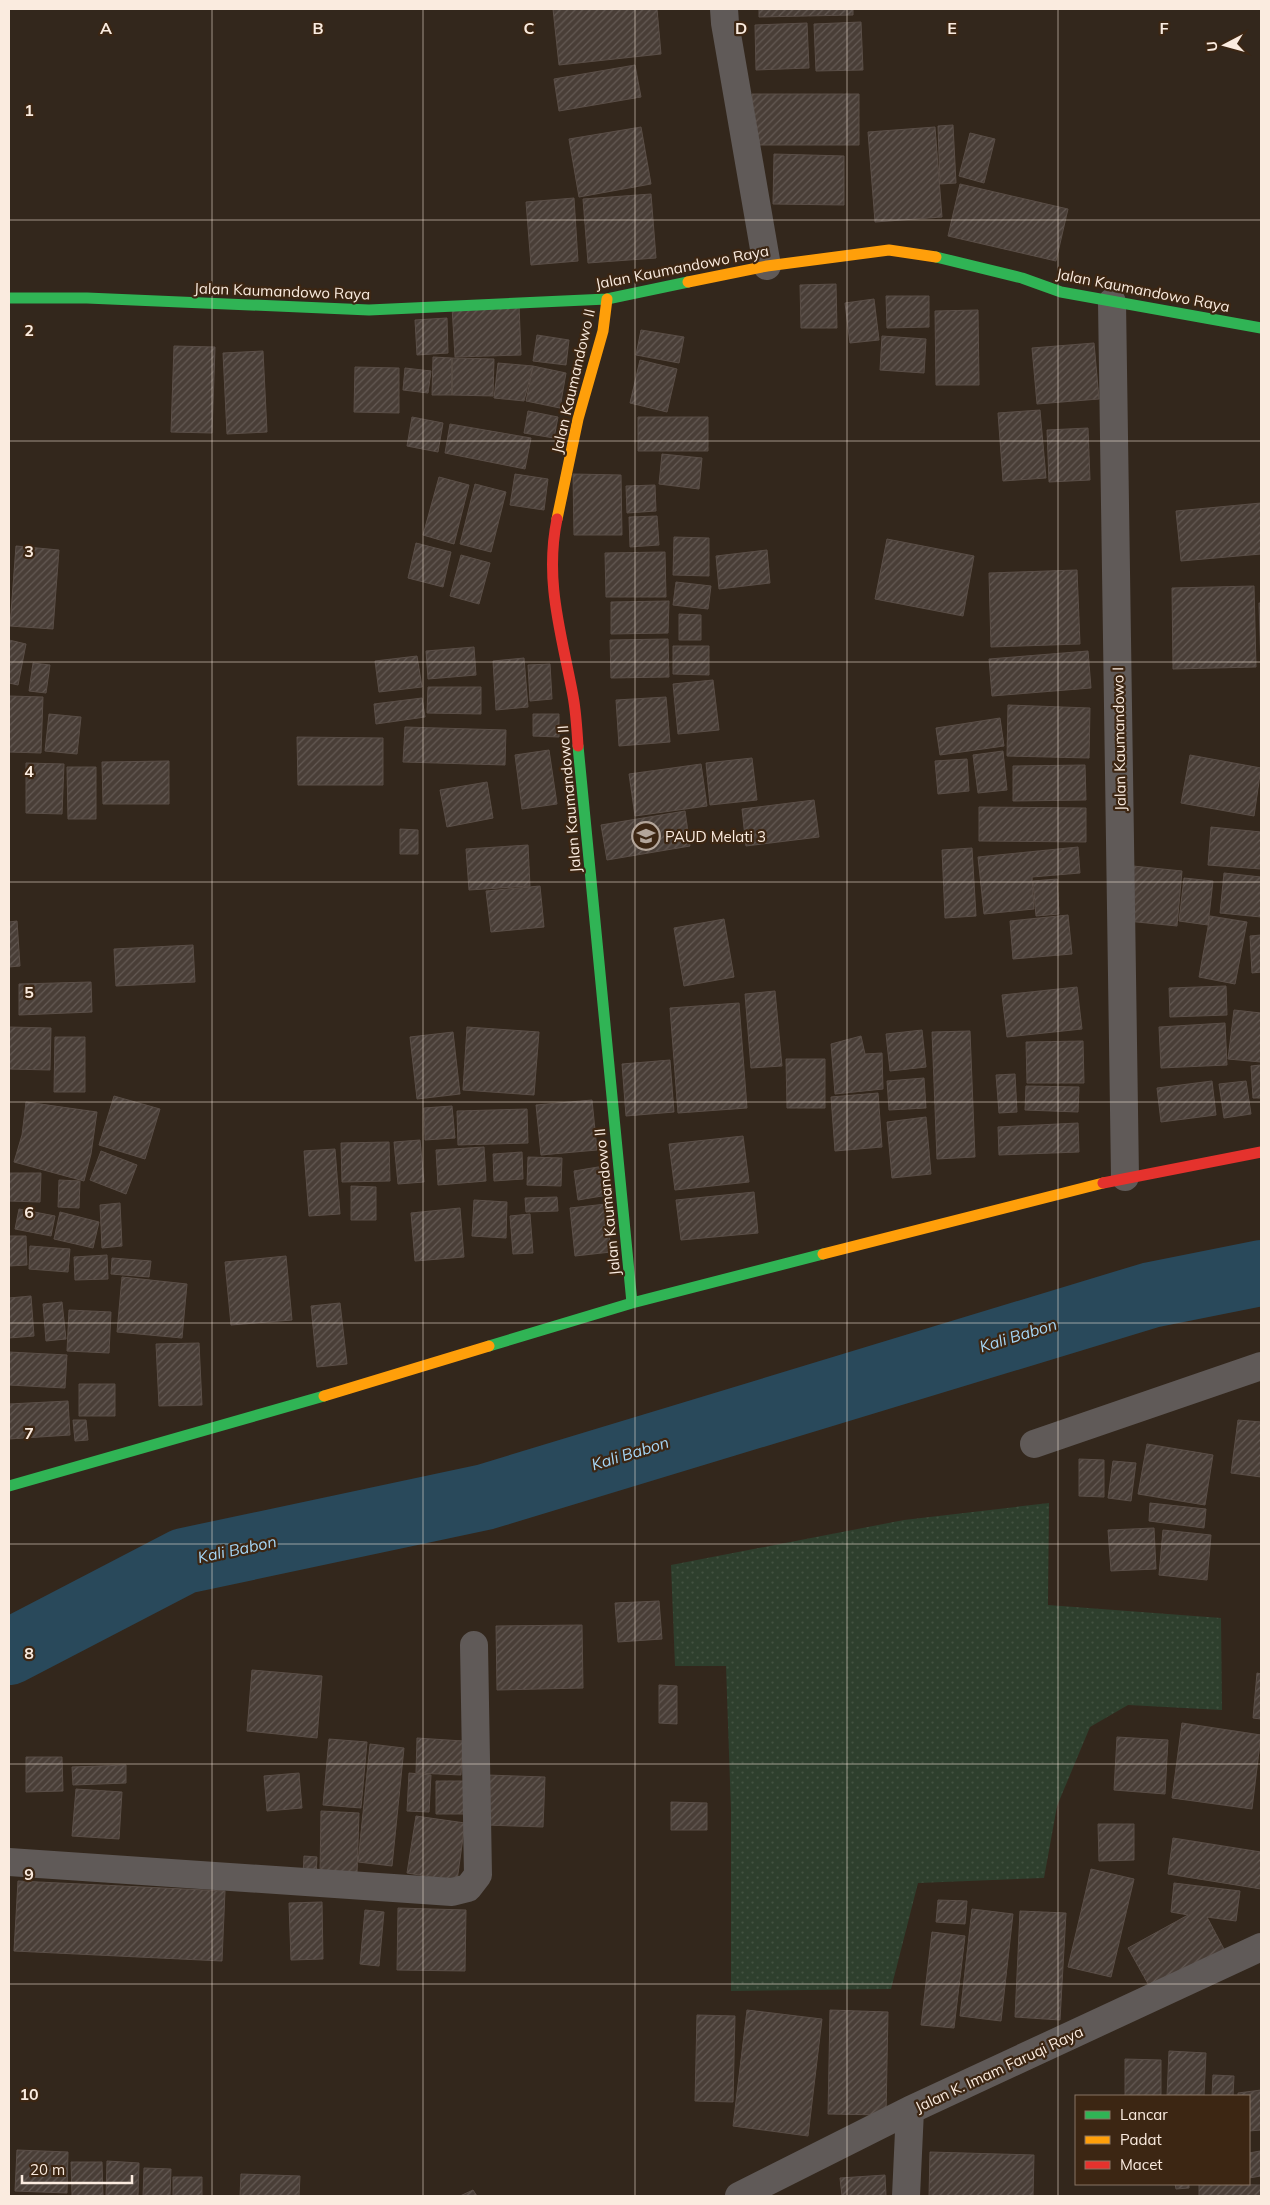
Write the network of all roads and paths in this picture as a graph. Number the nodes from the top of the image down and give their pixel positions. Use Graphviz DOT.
graph roads {
  1 [pos="724,9"];
  2 [pos="767,266"];
  3 [pos="9,298"];
  4 [pos="607,299"];
  5 [pos="1112,302"];
  6 [pos="1261,328"];
  7 [pos="1261,1152"];
  8 [pos="1125,1177"];
  9 [pos="632,1303"];
  10 [pos="1261,1366"];
  11 [pos="1034,1444"];
  12 [pos="9,1486"];
  13 [pos="474,1645"];
  14 [pos="9,1862"];
  15 [pos="1261,1947"];
  16 [pos="910,2110"];
  17 [pos="739,2196"];
  18 [pos="906,2196"];
  1 -- 2 [label="street"];
  2 -- 4 [label="street, Jalan Kaumandowo Raya"];
  2 -- 5 [label="street, Jalan Kaumandowo Raya"];
  3 -- 4 [label="street, Jalan Kaumandowo Raya"];
  4 -- 9 [label="street, Jalan Kaumandowo II"];
  5 -- 6 [label="street, Jalan Kaumandowo Raya"];
  5 -- 8 [label="street, Jalan Kaumandowo I"];
  7 -- 8 [label="street"];
  8 -- 9 [label="street"];
  9 -- 12 [label="street"];
  10 -- 11 [label="street"];
  13 -- 14 [label="street"];
  15 -- 16 [label="street, Jalan K. Imam Faruqi Raya"];
  16 -- 17 [label="street, Jalan K. Imam Faruqi Raya"];
  16 -- 18 [label="street"];
}
